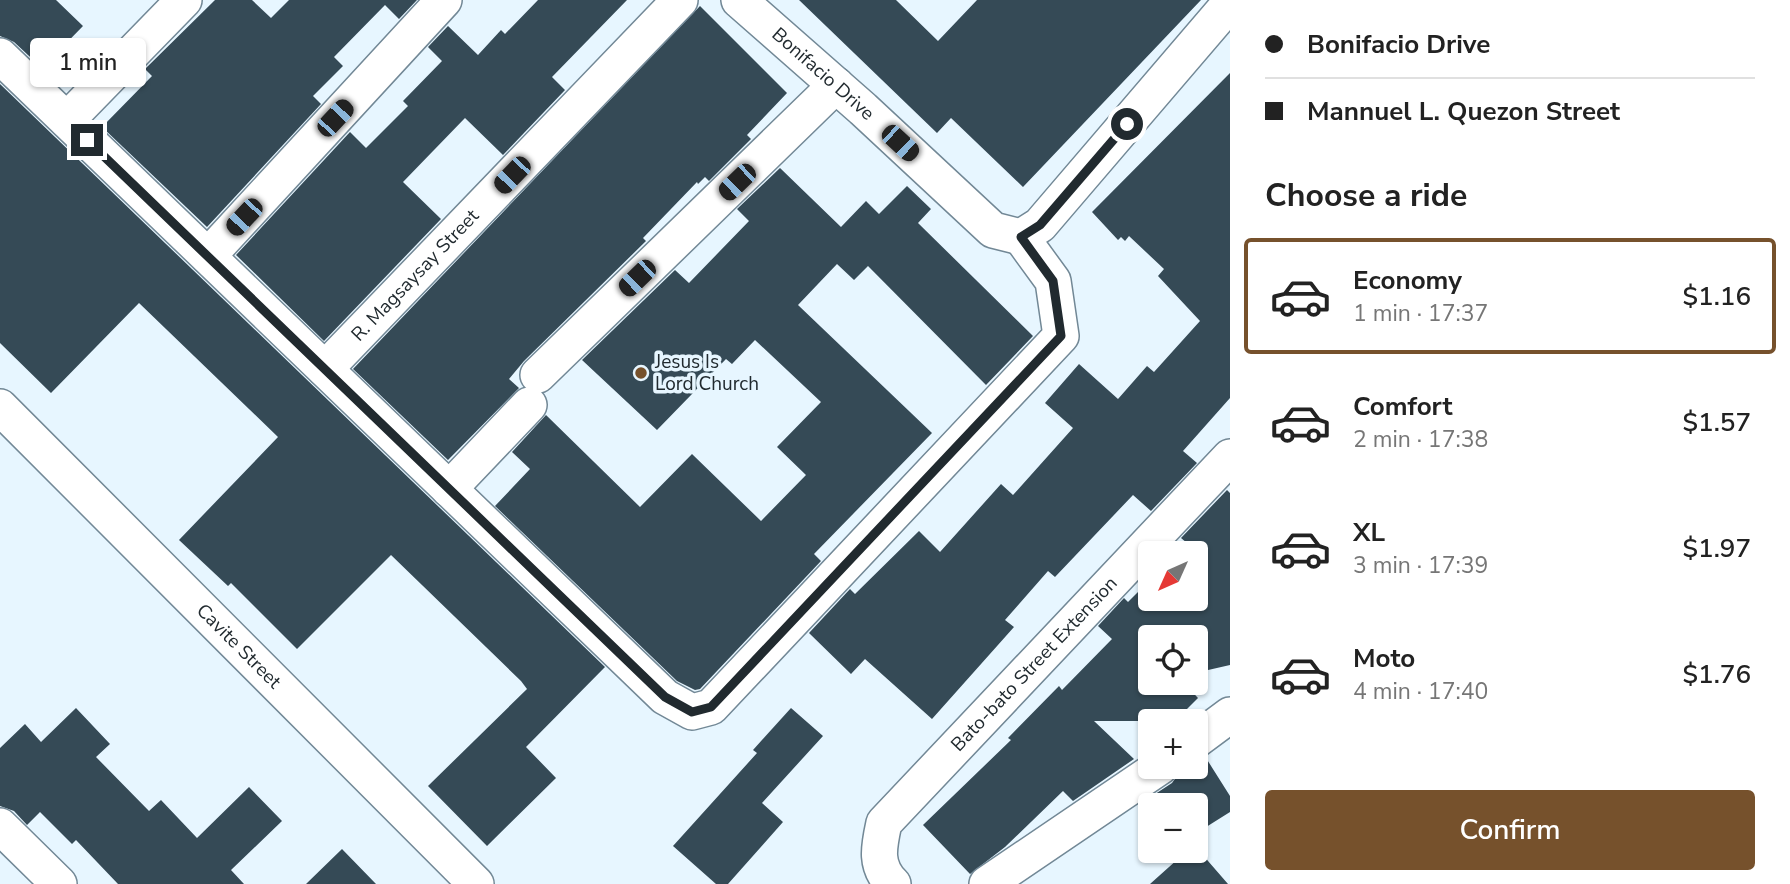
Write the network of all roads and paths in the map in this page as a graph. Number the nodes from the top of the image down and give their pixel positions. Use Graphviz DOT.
graph roads {
  1 [pos="184,0"];
  2 [pos="444,0"];
  3 [pos="680,0"];
  4 [pos="739,0"];
  5 [pos="1230,3"];
  6 [pos="0,56"];
  7 [pos="836,85"];
  8 [pos="67,120"];
  9 [pos="1021,237"];
  10 [pos="208,256"];
  11 [pos="325,369"];
  12 [pos="0,407"];
  13 [pos="1230,457"];
  14 [pos="449,489"];
  15 [pos="1230,715"];
  16 [pos="1208,731"];
  17 [pos="1142,779"];
  18 [pos="0,826"];
  19 [pos="59,884"];
  20 [pos="476,884"];
  21 [pos="892,884"];
  22 [pos="987,884"];
  1 -- 8 [label="street"];
  2 -- 10 [label="street"];
  3 -- 11 [label="street, R. Magsaysay Street"];
  4 -- 7 [label="street, Bonifacio Drive"];
  5 -- 9 [label="street"];
  6 -- 8 [label="street"];
  7 -- 9 [label="street, Bonifacio Drive"];
  7 -- 14 [label="street"];
  8 -- 10 [label="street"];
  9 -- 14 [label="street"];
  10 -- 11 [label="street"];
  11 -- 14 [label="street"];
  12 -- 20 [label="street, Cavite Street"];
  13 -- 21 [label="street, Bato-bato Street Extension"];
  15 -- 16 [label="street"];
  17 -- 22 [label="street"];
  18 -- 19 [label="street"];
}
